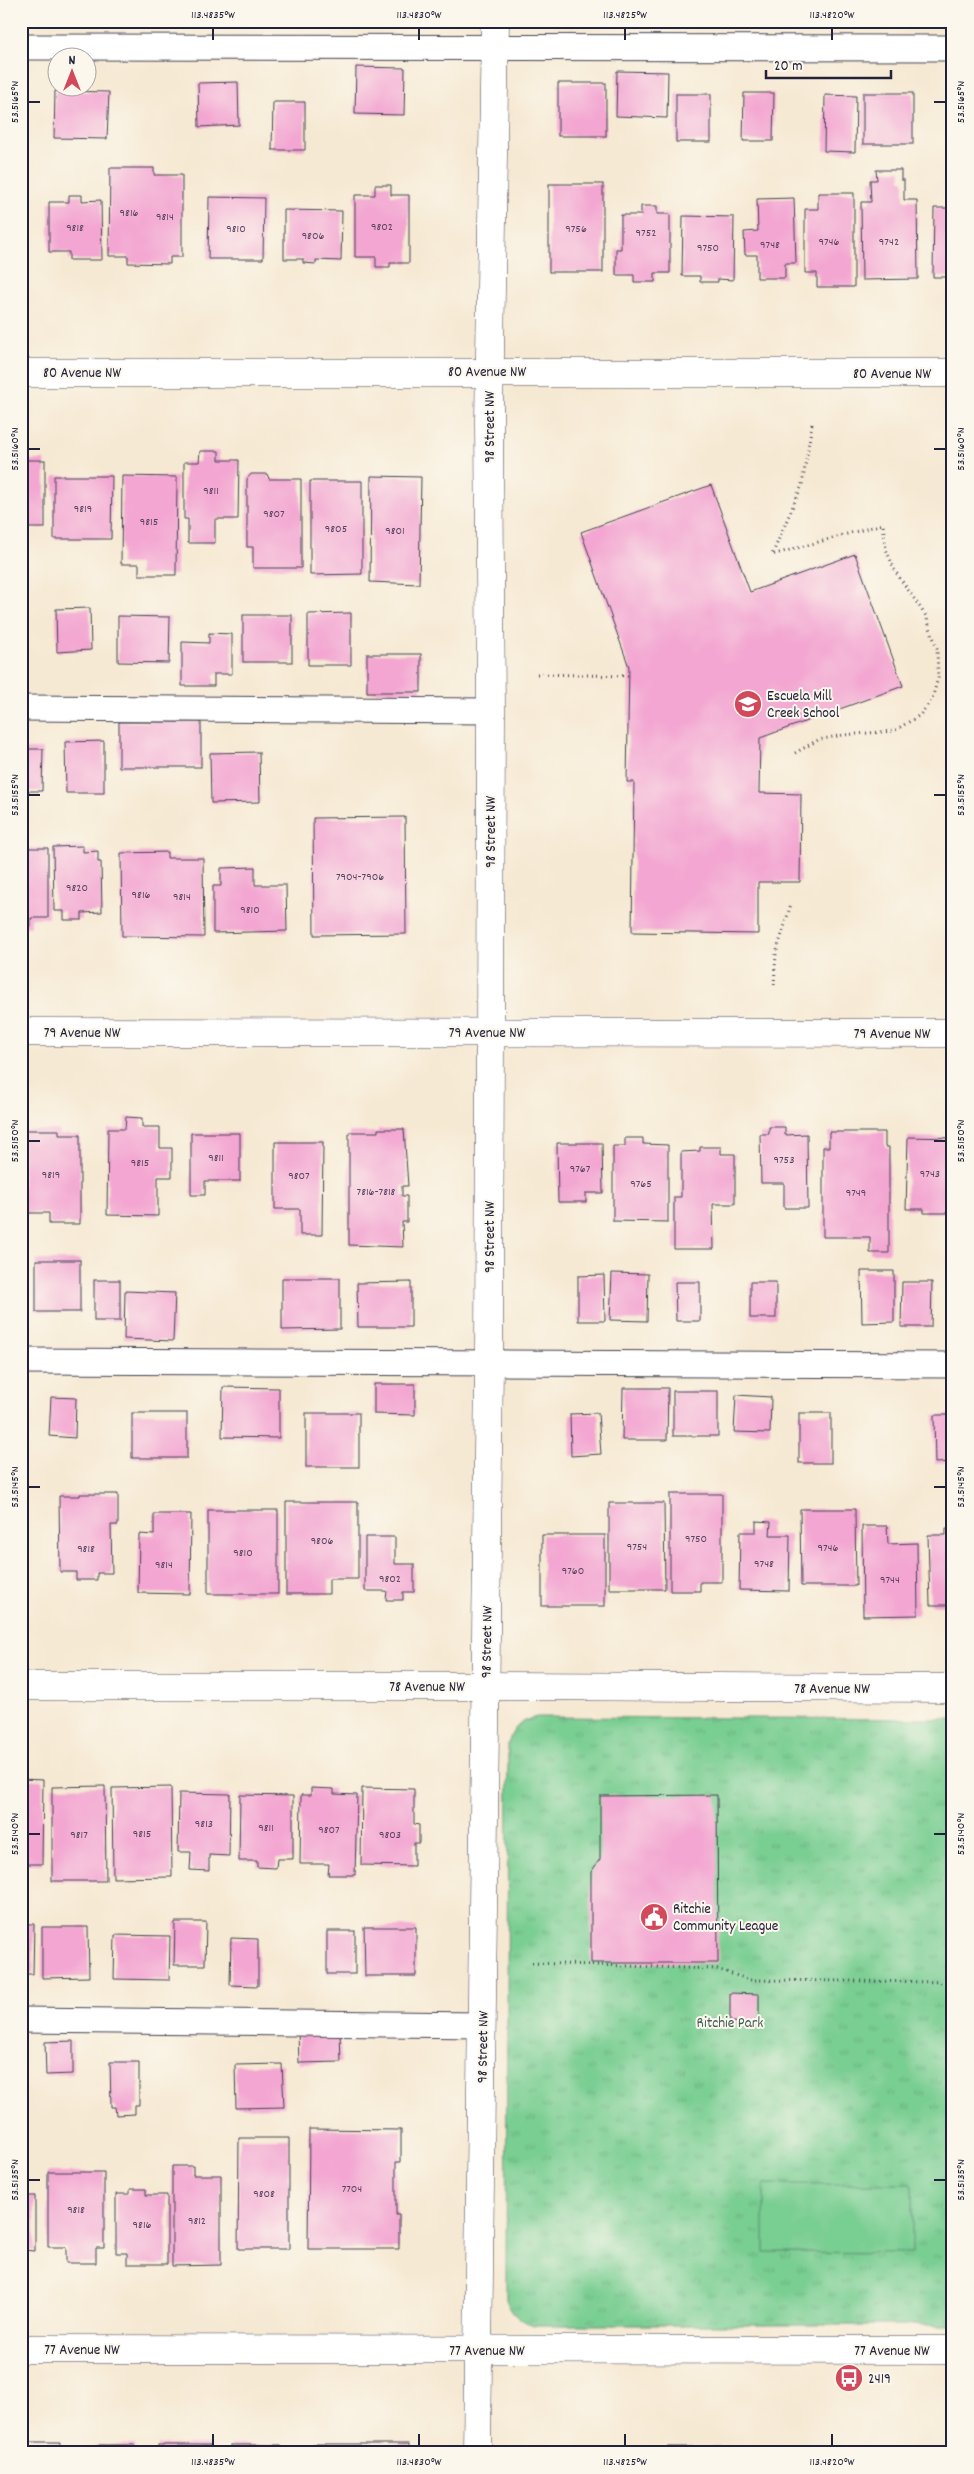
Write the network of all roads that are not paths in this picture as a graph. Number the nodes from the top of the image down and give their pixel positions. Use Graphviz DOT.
graph roads {
  1 [pos="495,34"];
  2 [pos="21,47"];
  3 [pos="953,48"];
  4 [pos="489,371"];
  5 [pos="21,373"];
  6 [pos="953,373"];
  7 [pos="21,708"];
  8 [pos="491,711"];
  9 [pos="21,1032"];
  10 [pos="489,1032"];
  11 [pos="953,1033"];
  12 [pos="21,1361"];
  13 [pos="489,1364"];
  14 [pos="953,1365"];
  15 [pos="21,1686"];
  16 [pos="486,1686"];
  17 [pos="953,1688"];
  18 [pos="21,2020"];
  19 [pos="482,2025"];
  20 [pos="21,2349"];
  21 [pos="478,2350"];
  22 [pos="953,2350"];
  23 [pos="478,2453"];
  1 -- 2 [label="lane"];
  1 -- 3 [label="lane"];
  1 -- 4 [label="street, 98 Street NW"];
  4 -- 5 [label="street, 80 Avenue NW"];
  4 -- 6 [label="street, 80 Avenue NW"];
  4 -- 8 [label="street, 98 Street NW"];
  7 -- 8 [label="lane"];
  8 -- 10 [label="street, 98 Street NW"];
  9 -- 10 [label="street, 79 Avenue NW"];
  10 -- 11 [label="street, 79 Avenue NW"];
  10 -- 13 [label="street, 98 Street NW"];
  12 -- 13 [label="lane"];
  13 -- 14 [label="lane"];
  13 -- 16 [label="street, 98 Street NW"];
  15 -- 16 [label="street, 78 Avenue NW"];
  16 -- 17 [label="street, 78 Avenue NW"];
  16 -- 19 [label="street, 98 Street NW"];
  18 -- 19 [label="lane"];
  19 -- 21 [label="street, 98 Street NW"];
  20 -- 21 [label="street, 77 Avenue NW"];
  21 -- 22 [label="street, 77 Avenue NW"];
  21 -- 23 [label="street, 98 Street NW"];
}
